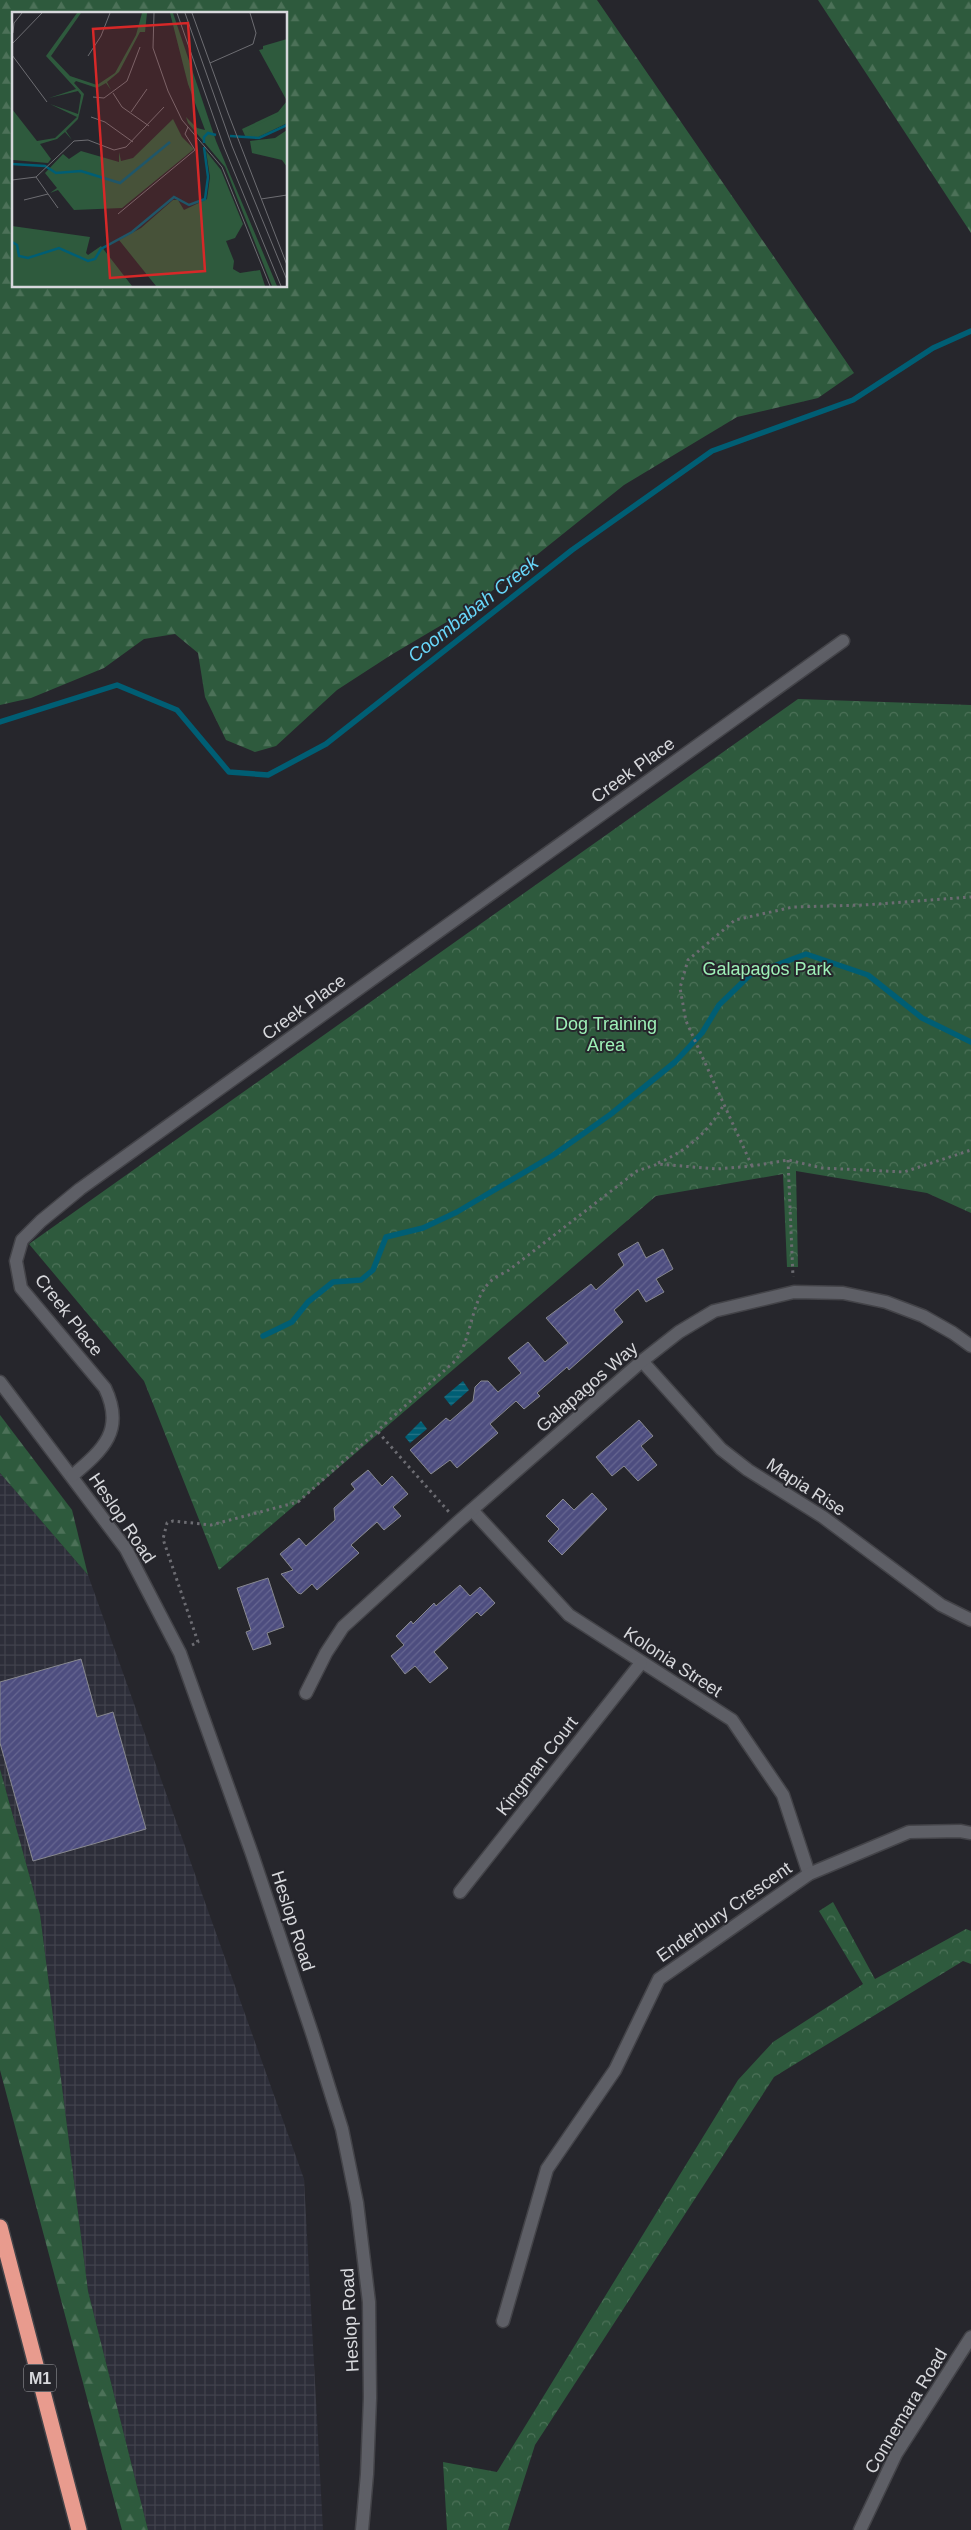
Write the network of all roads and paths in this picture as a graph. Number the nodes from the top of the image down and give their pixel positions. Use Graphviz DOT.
graph roads {
  1 [pos="843,641"];
  2 [pos="971,897"];
  3 [pos="723,1105"];
  4 [pos="971,1150"];
  5 [pos="788,1160"];
  6 [pos="658,1164"];
  7 [pos="752,1166"];
  8 [pos="794,1292"];
  9 [pos="971,1346"];
  10 [pos="642,1361"];
  11 [pos="0,1382"];
  12 [pos="378,1432"];
  13 [pos="72,1476"];
  14 [pos="472,1510"];
  15 [pos="458,1522"];
  16 [pos="971,1620"];
  17 [pos="180,1653"];
  18 [pos="641,1663"];
  19 [pos="306,1693"];
  20 [pos="971,1833"];
  21 [pos="808,1874"];
  22 [pos="460,1892"];
  23 [pos="0,2227"];
  24 [pos="503,2321"];
  25 [pos="971,2338"];
  26 [pos="79,2530"];
  27 [pos="362,2530"];
  28 [pos="860,2530"];
  1 -- 13 [label="street, Creek Place"];
  2 -- 3 [label="path"];
  3 -- 6 [label="path"];
  3 -- 7 [label="path"];
  4 -- 5 [label="path"];
  5 -- 7 [label="path"];
  5 -- 8 [label="path"];
  6 -- 7 [label="path"];
  6 -- 12 [label="path"];
  8 -- 9 [label="street, Galapagos Way"];
  8 -- 10 [label="street, Galapagos Way"];
  10 -- 14 [label="street, Galapagos Way"];
  10 -- 16 [label="street, Mapia Rise"];
  11 -- 13 [label="street, Heslop Road"];
  12 -- 15 [label="path"];
  12 -- 17 [label="path"];
  13 -- 17 [label="street, Heslop Road"];
  14 -- 15 [label="street, Galapagos Way"];
  14 -- 18 [label="street, Kolonia Street"];
  15 -- 19 [label="street, Galapagos Way"];
  17 -- 27 [label="street, Heslop Road"];
  18 -- 21 [label="street, Kolonia Street"];
  18 -- 22 [label="street, Kingman Court"];
  20 -- 21 [label="street, Enderbury Crescent"];
  21 -- 24 [label="street, Enderbury Crescent"];
  23 -- 26 [label="highway, M1"];
  25 -- 28 [label="street, Connemara Road"];
}
